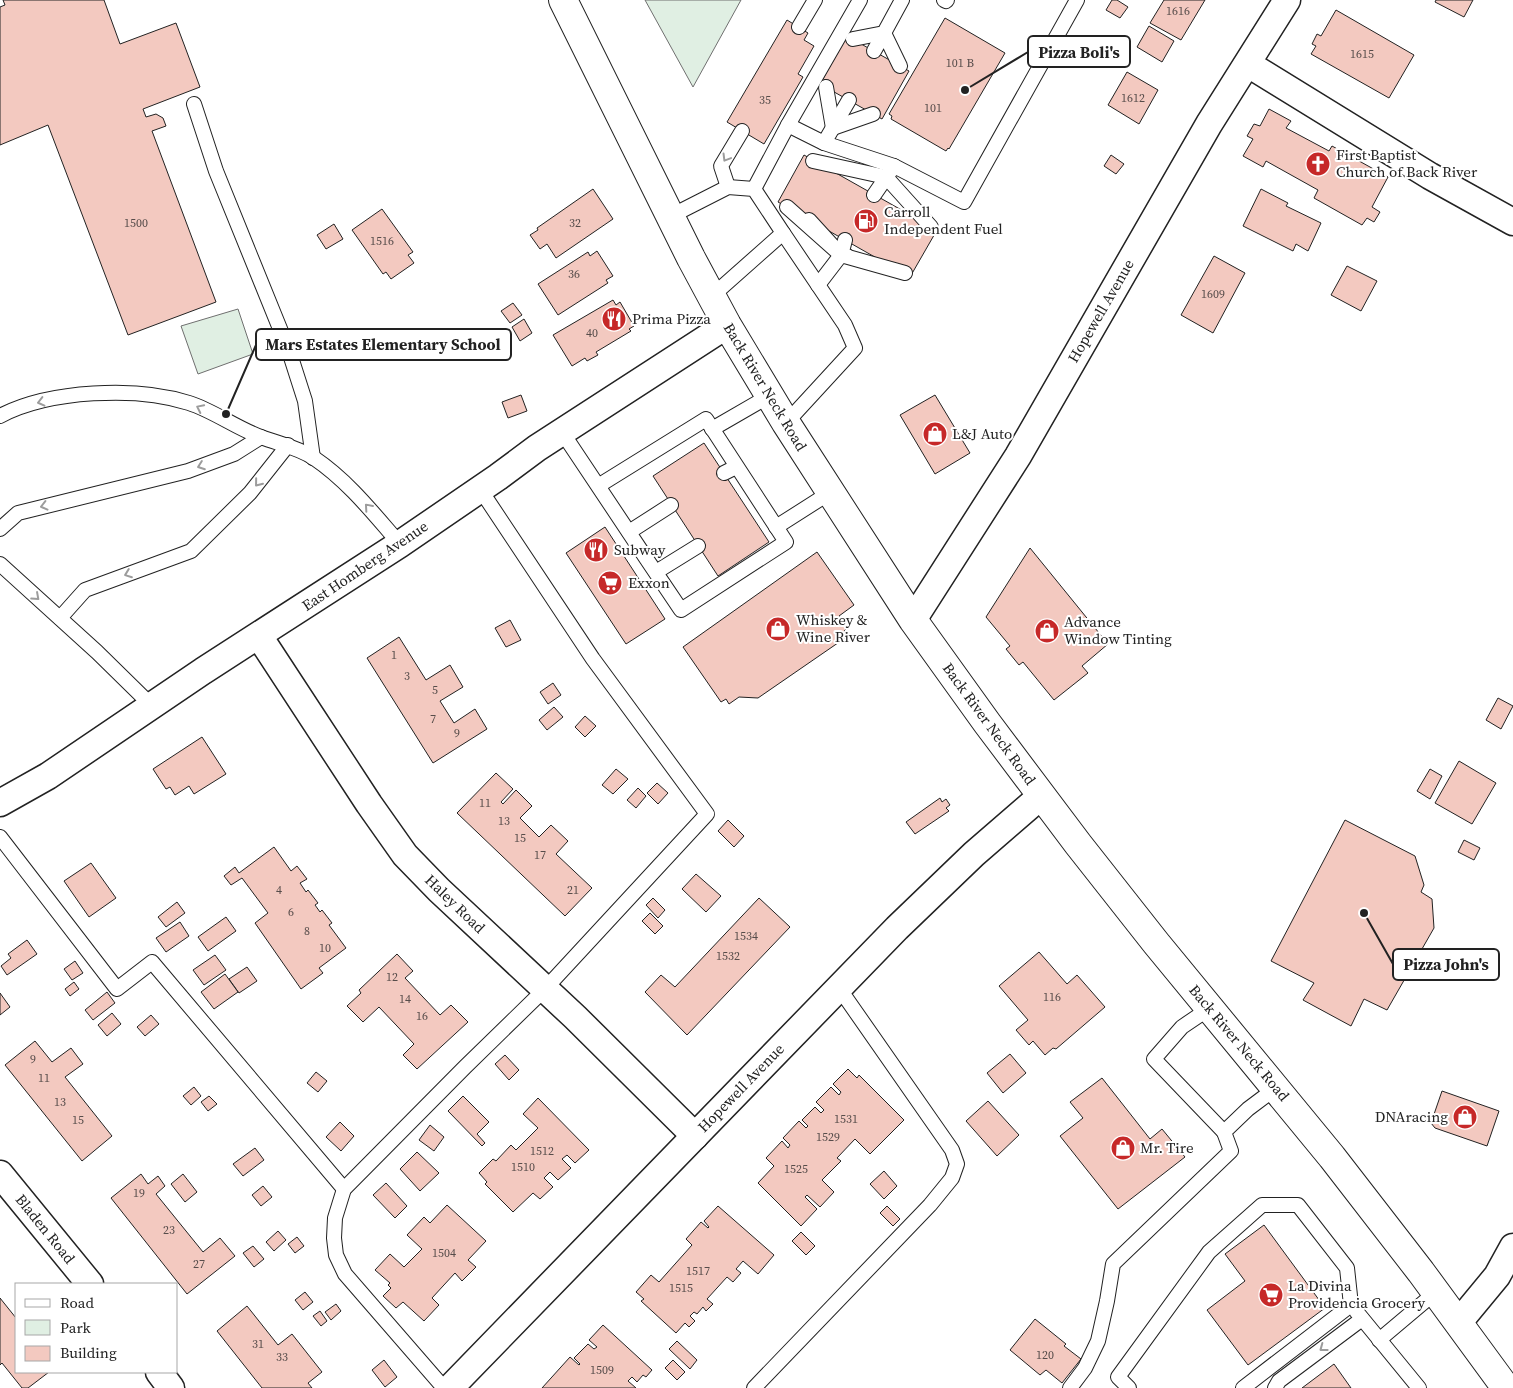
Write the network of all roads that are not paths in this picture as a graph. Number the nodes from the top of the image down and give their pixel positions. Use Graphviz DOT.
graph roads {
  1 [pos="563,0"];
  2 [pos="815,0"];
  3 [pos="860,0"];
  4 [pos="902,0"];
  5 [pos="1077,0"];
  6 [pos="1287,0"];
  7 [pos="799,27"];
  8 [pos="884,33"];
  9 [pos="853,39"];
  10 [pos="874,51"];
  11 [pos="1248,64"];
  12 [pos="900,66"];
  13 [pos="826,87"];
  14 [pos="849,100"];
  15 [pos="194,104"];
  16 [pos="873,114"];
  17 [pos="788,125"];
  18 [pos="833,128"];
  19 [pos="742,131"];
  20 [pos="824,143"];
  21 [pos="813,161"];
  22 [pos="890,171"];
  23 [pos="836,174"];
  24 [pos="728,187"];
  25 [pos="754,189"];
  26 [pos="874,195"];
  27 [pos="787,207"];
  28 [pos="671,216"];
  29 [pos="910,216"];
  30 [pos="809,220"];
  31 [pos="1513,222"];
  32 [pos="931,227"];
  33 [pos="783,233"];
  34 [pos="845,240"];
  35 [pos="840,255"];
  36 [pos="882,261"];
  37 [pos="905,274"];
  38 [pos="818,285"];
  39 [pos="712,296"];
  40 [pos="727,325"];
  41 [pos="770,396"];
  42 [pos="0,416"];
  43 [pos="786,423"];
  44 [pos="712,429"];
  45 [pos="562,432"];
  46 [pos="261,437"];
  47 [pos="288,445"];
  48 [pos="313,458"];
  49 [pos="598,486"];
  50 [pos="480,489"];
  51 [pos="830,492"];
  52 [pos="672,505"];
  53 [pos="776,527"];
  54 [pos="0,529"];
  55 [pos="629,532"];
  56 [pos="400,544"];
  57 [pos="698,546"];
  58 [pos="0,564"];
  59 [pos="656,572"];
  60 [pos="60,618"];
  61 [pos="913,620"];
  62 [pos="259,636"];
  63 [pos="152,706"];
  64 [pos="1041,796"];
  65 [pos="0,803"];
  66 [pos="0,837"];
  67 [pos="839,988"];
  68 [pos="545,989"];
  69 [pos="1210,1008"];
  70 [pos="1276,1088"];
  71 [pos="1224,1132"];
  72 [pos="694,1136"];
  73 [pos="0,1174"];
  74 [pos="344,1189"];
  75 [pos="1513,1247"];
  76 [pos="89,1283"];
  77 [pos="1436,1292"];
  78 [pos="1351,1305"];
  79 [pos="1362,1319"];
  80 [pos="1458,1322"];
  81 [pos="1379,1340"];
  82 [pos="160,1373"];
  83 [pos="172,1388"];
  84 [pos="444,1388"];
  85 [pos="450,1388"];
  86 [pos="754,1388"];
  87 [pos="1070,1388"];
  88 [pos="1129,1388"];
  89 [pos="1243,1388"];
  90 [pos="1275,1388"];
  91 [pos="1419,1388"];
  92 [pos="1506,1388"];
  1 -- 28 [label="street, Back River Neck Road"];
  2 -- 7 [label="lane"];
  3 -- 17 [label="lane"];
  4 -- 8 [label="lane"];
  5 -- 22 [label="lane"];
  6 -- 11 [label="street, Hopewell Avenue"];
  8 -- 9 [label="lane"];
  8 -- 10 [label="lane"];
  8 -- 12 [label="lane"];
  11 -- 31 [label="street"];
  11 -- 61 [label="street, Hopewell Avenue"];
  13 -- 18 [label="lane"];
  14 -- 18 [label="lane"];
  15 -- 48 [label="lane"];
  16 -- 18 [label="lane"];
  17 -- 20 [label="lane"];
  17 -- 25 [label="lane"];
  18 -- 20 [label="lane"];
  19 -- 24 [label="lane, one-way"];
  20 -- 22 [label="lane"];
  21 -- 22 [label="lane"];
  22 -- 23 [label="lane"];
  22 -- 26 [label="lane"];
  22 -- 29 [label="lane"];
  22 -- 32 [label="lane"];
  24 -- 25 [label="lane"];
  24 -- 28 [label="lane"];
  25 -- 33 [label="lane"];
  27 -- 35 [label="lane"];
  28 -- 39 [label="street, Back River Neck Road"];
  30 -- 35 [label="lane"];
  33 -- 38 [label="lane"];
  33 -- 39 [label="lane"];
  34 -- 35 [label="lane"];
  35 -- 36 [label="lane"];
  35 -- 37 [label="lane"];
  35 -- 38 [label="lane"];
  38 -- 43 [label="lane"];
  39 -- 40 [label="street, Back River Neck Road"];
  40 -- 41 [label="street, Back River Neck Road"];
  40 -- 45 [label="street, East Homberg Avenue"];
  41 -- 43 [label="street, Back River Neck Road"];
  41 -- 44 [label="lane"];
  46 -- 42 [label="lane, one-way"];
  43 -- 51 [label="street, Back River Neck Road"];
  44 -- 49 [label="lane"];
  44 -- 53 [label="lane"];
  45 -- 49 [label="lane"];
  45 -- 50 [label="street, East Homberg Avenue"];
  46 -- 47 [label="lane"];
  46 -- 54 [label="lane, one-way"];
  47 -- 48 [label="lane"];
  47 -- 60 [label="lane, one-way"];
  56 -- 48 [label="lane, one-way"];
  49 -- 55 [label="lane"];
  50 -- 56 [label="street, East Homberg Avenue"];
  50 -- 68 [label="lane"];
  51 -- 53 [label="lane"];
  51 -- 61 [label="street, Back River Neck Road"];
  52 -- 55 [label="lane"];
  53 -- 59 [label="lane"];
  55 -- 59 [label="lane"];
  56 -- 62 [label="street, East Homberg Avenue"];
  57 -- 59 [label="lane"];
  58 -- 60 [label="lane, one-way"];
  60 -- 63 [label="lane"];
  61 -- 64 [label="street, Back River Neck Road"];
  62 -- 63 [label="street, East Homberg Avenue"];
  62 -- 68 [label="street, Haley Road"];
  63 -- 65 [label="street, East Homberg Avenue"];
  64 -- 67 [label="street, Hopewell Avenue"];
  64 -- 69 [label="street, Back River Neck Road"];
  66 -- 74 [label="lane"];
  67 -- 72 [label="street, Hopewell Avenue"];
  67 -- 86 [label="lane"];
  68 -- 72 [label="street, Haley Road"];
  68 -- 74 [label="lane"];
  69 -- 70 [label="street, Back River Neck Road"];
  69 -- 71 [label="lane"];
  70 -- 71 [label="lane"];
  70 -- 77 [label="street, Back River Neck Road"];
  71 -- 87 [label="lane"];
  72 -- 85 [label="street, Hopewell Avenue"];
  73 -- 76 [label="street, Bladen Road"];
  74 -- 84 [label="lane"];
  75 -- 80 [label="street"];
  77 -- 80 [label="street, Back River Neck Road"];
  77 -- 81 [label="lane"];
  78 -- 79 [label="lane"];
  78 -- 88 [label="lane"];
  78 -- 89 [label="lane"];
  79 -- 81 [label="lane"];
  79 -- 90 [label="lane, one-way"];
  80 -- 92 [label="street, Back River Neck Road"];
  81 -- 91 [label="lane"];
  82 -- 83 [label="street"];
}
